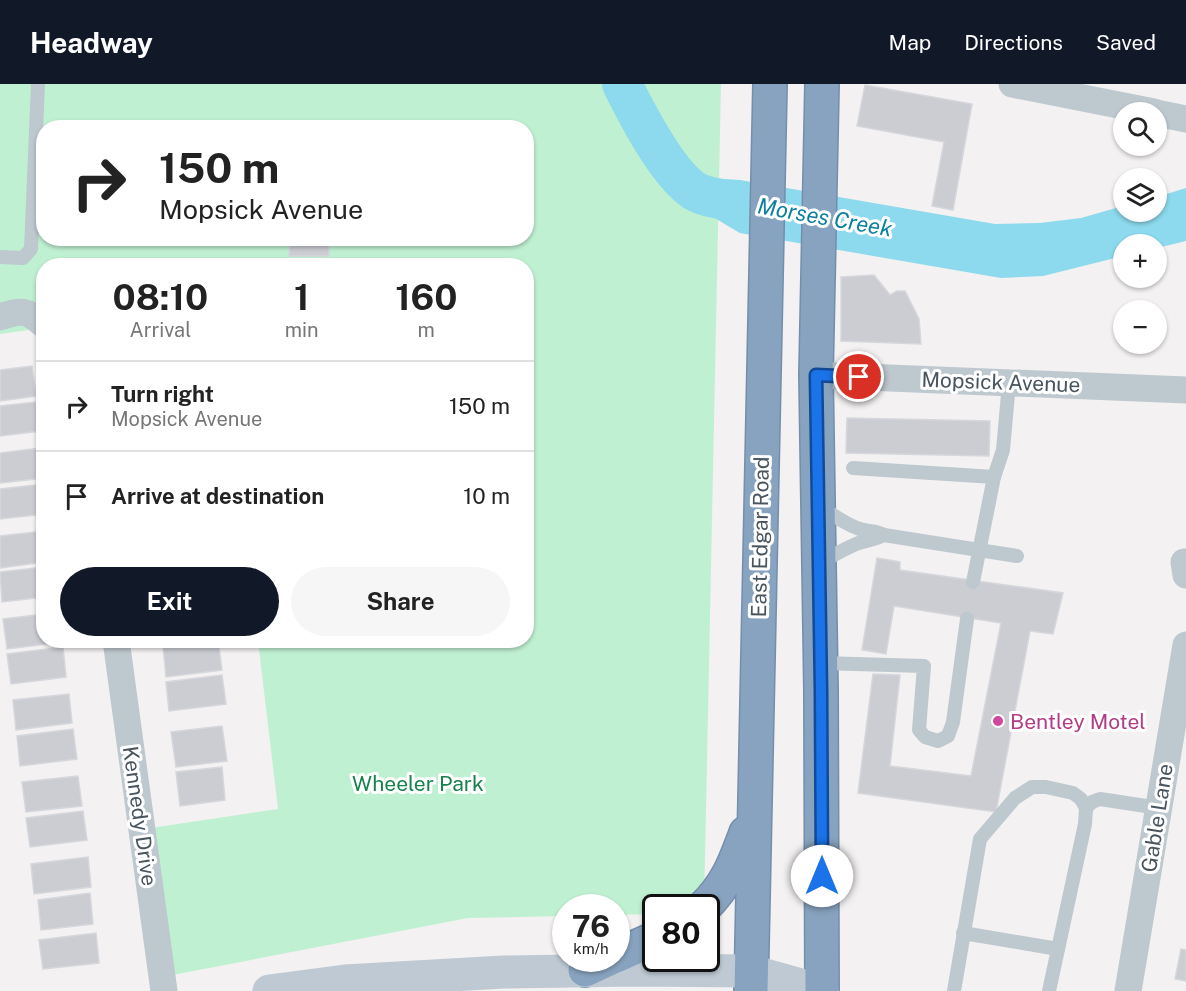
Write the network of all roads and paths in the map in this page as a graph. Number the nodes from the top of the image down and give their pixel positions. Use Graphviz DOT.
graph roads {
  1 [pos="38,84"];
  2 [pos="770,84"];
  3 [pos="822,84"];
  4 [pos="1012,84"];
  5 [pos="1113,104"];
  6 [pos="1167,115"];
  7 [pos="1186,119"];
  8 [pos="36,120"];
  9 [pos="36,131"];
  10 [pos="0,257"];
  11 [pos="0,317"];
  12 [pos="36,318"];
  13 [pos="816,375"];
  14 [pos="1009,383"];
  15 [pos="1186,390"];
  16 [pos="853,468"];
  17 [pos="994,477"];
  18 [pos="818,506"];
  19 [pos="884,535"];
  20 [pos="980,550"];
  21 [pos="1017,556"];
  22 [pos="819,563"];
  23 [pos="973,582"];
  24 [pos="967,620"];
  25 [pos="1186,645"];
  26 [pos="117,648"];
  27 [pos="821,663"];
  28 [pos="754,808"];
  29 [pos="1086,808"];
  30 [pos="1159,808"];
  31 [pos="717,894"];
  32 [pos="963,933"];
  33 [pos="1058,950"];
  34 [pos="552,968"];
  35 [pos="630,968"];
  36 [pos="751,981"];
  37 [pos="345,986"];
  38 [pos="164,991"];
  39 [pos="269,991"];
  40 [pos="822,991"];
  41 [pos="954,991"];
  42 [pos="1049,991"];
  43 [pos="1128,991"];
  1 -- 8 [label="lane"];
  2 -- 28 [label="highway, East Edgar Road"];
  3 -- 13 [label="highway"];
  4 -- 5 [label="street"];
  6 -- 7 [label="street"];
  9 -- 10 [label="lane"];
  11 -- 12 [label="street"];
  13 -- 14 [label="street, Mopsick Avenue"];
  13 -- 18 [label="highway"];
  14 -- 15 [label="street, Mopsick Avenue"];
  14 -- 17 [label="lane"];
  16 -- 17 [label="lane"];
  17 -- 20 [label="lane"];
  18 -- 19 [label="lane"];
  18 -- 22 [label="highway"];
  19 -- 20 [label="lane"];
  19 -- 22 [label="lane"];
  20 -- 21 [label="lane"];
  20 -- 23 [label="lane"];
  22 -- 27 [label="highway"];
  24 -- 27 [label="lane"];
  25 -- 30 [label="street, Gable Lane"];
  26 -- 38 [label="street, Kennedy Drive"];
  27 -- 40 [label="highway"];
  28 -- 31 [label="highway"];
  28 -- 36 [label="highway, East Edgar Road"];
  29 -- 30 [label="lane"];
  29 -- 32 [label="lane"];
  29 -- 33 [label="lane"];
  30 -- 43 [label="street, Gable Lane"];
  32 -- 33 [label="lane"];
  32 -- 41 [label="lane"];
  33 -- 42 [label="lane"];
  34 -- 37 [label="main road"];
  35 -- 36 [label="main road"];
  36 -- 40 [label="main road"];
  37 -- 39 [label="main road"];
}
